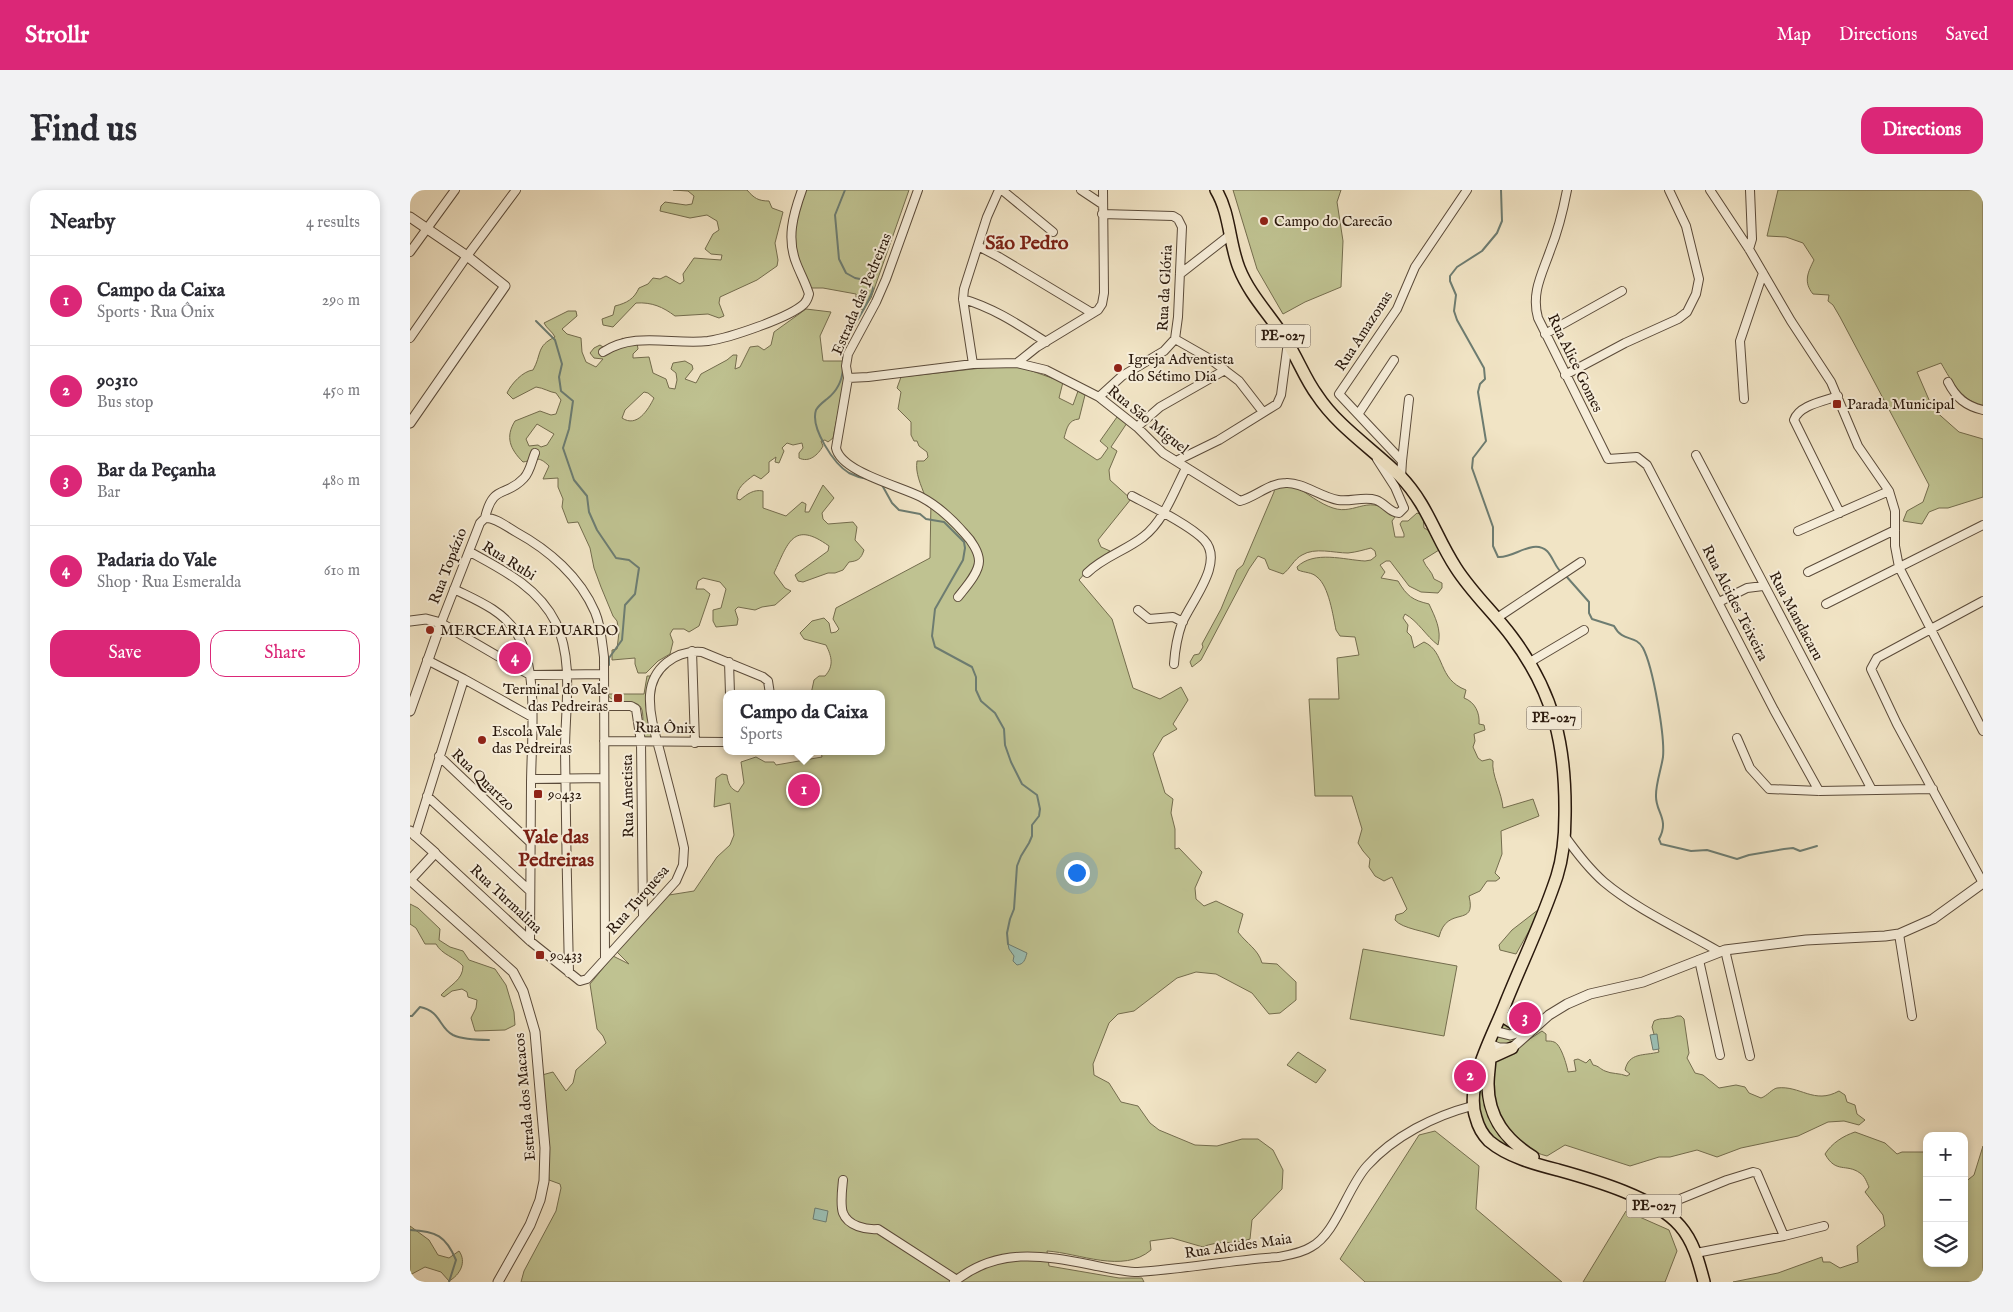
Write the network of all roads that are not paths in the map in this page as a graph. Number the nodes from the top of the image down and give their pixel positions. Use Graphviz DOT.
graph roads {
  1 [pos="455,190"];
  2 [pos="516,190"];
  3 [pos="802,190"];
  4 [pos="918,190"];
  5 [pos="1000,190"];
  6 [pos="1081,190"];
  7 [pos="1103,190"];
  8 [pos="1216,190"];
  9 [pos="1467,190"];
  10 [pos="1568,190"];
  11 [pos="1669,190"];
  12 [pos="1710,190"];
  13 [pos="1750,190"];
  14 [pos="1102,204"];
  15 [pos="1102,214"];
  16 [pos="410,217"];
  17 [pos="426,228"];
  18 [pos="1053,232"];
  19 [pos="1230,235"];
  20 [pos="978,246"];
  21 [pos="1749,249"];
  22 [pos="410,252"];
  23 [pos="467,256"];
  24 [pos="1764,273"];
  25 [pos="1180,274"];
  26 [pos="1622,291"];
  27 [pos="963,299"];
  28 [pos="1092,313"];
  29 [pos="1545,334"];
  30 [pos="410,338"];
  31 [pos="1176,339"];
  32 [pos="1046,342"];
  33 [pos="1288,342"];
  34 [pos="603,352"];
  35 [pos="1394,360"];
  36 [pos="1017,362"];
  37 [pos="973,364"];
  38 [pos="1225,370"];
  39 [pos="1565,375"];
  40 [pos="848,378"];
  41 [pos="1948,382"];
  42 [pos="1838,396"];
  43 [pos="1098,397"];
  44 [pos="1409,399"];
  45 [pos="1744,399"];
  46 [pos="1983,410"];
  47 [pos="1263,412"];
  48 [pos="1358,413"];
  49 [pos="410,423"];
  50 [pos="1137,427"];
  51 [pos="1370,448"];
  52 [pos="535,453"];
  53 [pos="1696,456"];
  54 [pos="1608,459"];
  55 [pos="1176,461"];
  56 [pos="1402,462"];
  57 [pos="1186,468"];
  58 [pos="1401,477"];
  59 [pos="1889,492"];
  60 [pos="1132,496"];
  61 [pos="1163,513"];
  62 [pos="1840,513"];
  63 [pos="485,518"];
  64 [pos="1983,525"];
  65 [pos="1896,530"];
  66 [pos="1798,531"];
  67 [pos="470,552"];
  68 [pos="1581,562"];
  69 [pos="1899,567"];
  70 [pos="1808,572"];
  71 [pos="1088,573"];
  72 [pos="1764,586"];
  73 [pos="454,589"];
  74 [pos="958,597"];
  75 [pos="1983,601"];
  76 [pos="1719,602"];
  77 [pos="1826,604"];
  78 [pos="1138,610"];
  79 [pos="1497,618"];
  80 [pos="410,621"];
  81 [pos="1183,622"];
  82 [pos="441,623"];
  83 [pos="1584,630"];
  84 [pos="1931,630"];
  85 [pos="692,651"];
  86 [pos="427,660"];
  87 [pos="729,662"];
  88 [pos="1530,662"];
  89 [pos="1174,664"];
  90 [pos="566,674"];
  91 [pos="604,674"];
  92 [pos="530,675"];
  93 [pos="464,679"];
  94 [pos="730,690"];
  95 [pos="769,690"];
  96 [pos="605,706"];
  97 [pos="410,711"];
  98 [pos="532,718"];
  99 [pos="1983,731"];
  100 [pos="1736,738"];
  101 [pos="604,741"];
  102 [pos="641,742"];
  103 [pos="657,742"];
  104 [pos="695,742"];
  105 [pos="723,742"];
  106 [pos="439,756"];
  107 [pos="604,778"];
  108 [pos="531,779"];
  109 [pos="566,779"];
  110 [pos="1933,789"];
  111 [pos="1872,790"];
  112 [pos="1819,791"];
  113 [pos="427,796"];
  114 [pos="413,833"];
  115 [pos="1564,835"];
  116 [pos="531,843"];
  117 [pos="435,853"];
  118 [pos="410,880"];
  119 [pos="1983,883"];
  120 [pos="530,891"];
  121 [pos="1973,891"];
  122 [pos="1983,891"];
  123 [pos="643,916"];
  124 [pos="1899,934"];
  125 [pos="530,941"];
  126 [pos="1722,951"];
  127 [pos="605,960"];
  128 [pos="1699,960"];
  129 [pos="569,973"];
  130 [pos="587,980"];
  131 [pos="1501,1015"];
  132 [pos="1912,1016"];
  133 [pos="1538,1024"];
  134 [pos="1494,1031"];
  135 [pos="1526,1031"];
  136 [pos="1489,1044"];
  137 [pos="1512,1048"];
  138 [pos="1720,1055"];
  139 [pos="1750,1056"];
  140 [pos="1490,1058"];
  141 [pos="1472,1106"];
  142 [pos="1566,1172"];
  143 [pos="843,1180"];
  144 [pos="1658,1208"];
  145 [pos="1824,1226"];
  146 [pos="1784,1236"];
  147 [pos="1696,1253"];
  148 [pos="955,1281"];
  149 [pos="498,1282"];
  150 [pos="1704,1282"];
  1 -- 17 [label="street"];
  2 -- 23 [label="street"];
  3 -- 34 [label="street"];
  4 -- 40 [label="street, Estrada das Pedreiras"];
  5 -- 18 [label="street"];
  5 -- 20 [label="street"];
  6 -- 14 [label="street"];
  7 -- 14 [label="street"];
  8 -- 19 [label="main road, PE-027"];
  9 -- 48 [label="street, Rua Amazonas"];
  10 -- 29 [label="street, Rua Alice Gomes"];
  11 -- 39 [label="street"];
  12 -- 21 [label="street"];
  13 -- 21 [label="street"];
  14 -- 15 [label="street"];
  15 -- 25 [label="street, Rua da Glória"];
  15 -- 28 [label="street"];
  16 -- 17 [label="street"];
  17 -- 22 [label="street"];
  17 -- 23 [label="street"];
  19 -- 25 [label="street"];
  19 -- 33 [label="main road, PE-027"];
  20 -- 27 [label="street"];
  20 -- 28 [label="street"];
  21 -- 24 [label="street"];
  23 -- 30 [label="street"];
  23 -- 49 [label="street"];
  24 -- 42 [label="street"];
  24 -- 45 [label="street"];
  25 -- 31 [label="street, Rua da Glória"];
  26 -- 29 [label="street"];
  27 -- 32 [label="street"];
  27 -- 37 [label="street"];
  28 -- 32 [label="street"];
  29 -- 39 [label="street, Rua Alice Gomes"];
  31 -- 38 [label="street"];
  31 -- 43 [label="street, Rua da Glória"];
  32 -- 36 [label="street"];
  33 -- 47 [label="street"];
  33 -- 51 [label="main road, PE-027"];
  35 -- 48 [label="street"];
  36 -- 37 [label="street, Rua São Miguel"];
  36 -- 43 [label="street, Rua São Miguel"];
  37 -- 40 [label="street, Rua São Miguel"];
  38 -- 47 [label="street"];
  38 -- 50 [label="street"];
  39 -- 54 [label="street, Rua Alice Gomes"];
  40 -- 74 [label="street, Estrada das Pedreiras"];
  41 -- 46 [label="street"];
  42 -- 59 [label="street"];
  42 -- 62 [label="street"];
  43 -- 50 [label="street, Rua São Miguel"];
  44 -- 56 [label="street"];
  47 -- 55 [label="street"];
  48 -- 56 [label="street, Rua Amazonas"];
  50 -- 55 [label="street, Rua São Miguel"];
  51 -- 57 [label="street, Rua São Miguel"];
  51 -- 58 [label="main road, PE-027"];
  52 -- 63 [label="street, Rua Topázio"];
  53 -- 72 [label="street, Rua Mandacaru"];
  54 -- 76 [label="street, Rua Alcides Teixeira"];
  55 -- 57 [label="street, Rua São Miguel"];
  56 -- 58 [label="street"];
  57 -- 61 [label="street"];
  58 -- 79 [label="main road, PE-027"];
  59 -- 62 [label="street"];
  59 -- 65 [label="street"];
  60 -- 61 [label="street"];
  61 -- 71 [label="street"];
  61 -- 81 [label="street"];
  62 -- 66 [label="street"];
  63 -- 67 [label="street, Rua Topázio"];
  63 -- 91 [label="street"];
  64 -- 69 [label="street"];
  65 -- 69 [label="street"];
  65 -- 70 [label="street"];
  67 -- 73 [label="street, Rua Topázio"];
  67 -- 90 [label="street, Rua Rubi"];
  68 -- 79 [label="street"];
  69 -- 77 [label="street"];
  69 -- 84 [label="street"];
  72 -- 76 [label="street"];
  72 -- 111 [label="street, Rua Mandacaru"];
  73 -- 82 [label="street, Rua Topázio"];
  73 -- 92 [label="street"];
  75 -- 84 [label="street"];
  76 -- 112 [label="street, Rua Alcides Teixeira"];
  78 -- 81 [label="street"];
  79 -- 88 [label="main road, PE-027"];
  80 -- 82 [label="street"];
  81 -- 89 [label="street"];
  82 -- 86 [label="street, Rua Topázio"];
  82 -- 92 [label="street"];
  83 -- 88 [label="street"];
  84 -- 99 [label="street"];
  84 -- 110 [label="street"];
  85 -- 87 [label="street"];
  85 -- 103 [label="street, Rua Turquesa"];
  85 -- 104 [label="street"];
  86 -- 93 [label="street"];
  86 -- 97 [label="street, Rua Topázio"];
  87 -- 94 [label="street"];
  87 -- 95 [label="street"];
  88 -- 115 [label="main road, PE-027"];
  90 -- 91 [label="street"];
  90 -- 92 [label="street"];
  90 -- 109 [label="street, Rua Rubi"];
  91 -- 96 [label="street"];
  92 -- 98 [label="street"];
  93 -- 98 [label="street"];
  93 -- 106 [label="street"];
  96 -- 101 [label="street"];
  96 -- 102 [label="street, Rua Ametista"];
  98 -- 108 [label="street"];
  100 -- 112 [label="street"];
  101 -- 102 [label="street, Rua Ônix"];
  101 -- 107 [label="street"];
  102 -- 103 [label="street, Rua Ônix"];
  102 -- 123 [label="street, Rua Ametista"];
  103 -- 104 [label="street, Rua Ônix"];
  103 -- 123 [label="street, Rua Turquesa"];
  104 -- 105 [label="street, Rua Ônix"];
  106 -- 113 [label="street"];
  106 -- 116 [label="street, Rua Quartzo"];
  107 -- 109 [label="street"];
  107 -- 127 [label="street"];
  108 -- 109 [label="street"];
  108 -- 116 [label="street"];
  109 -- 129 [label="street, Rua Rubi"];
  110 -- 111 [label="street"];
  110 -- 119 [label="street"];
  111 -- 112 [label="street"];
  113 -- 114 [label="street"];
  113 -- 120 [label="street"];
  114 -- 117 [label="street, Rua Turmalina"];
  115 -- 126 [label="street"];
  115 -- 131 [label="main road, PE-027"];
  116 -- 120 [label="street"];
  117 -- 118 [label="street"];
  117 -- 125 [label="street, Rua Turmalina"];
  118 -- 149 [label="street, Estrada dos Macacos"];
  119 -- 121 [label="street"];
  120 -- 125 [label="street"];
  121 -- 122 [label="street"];
  121 -- 124 [label="street"];
  123 -- 127 [label="street, Rua Turquesa"];
  124 -- 126 [label="street"];
  124 -- 132 [label="street"];
  125 -- 129 [label="street, Rua Turmalina"];
  126 -- 128 [label="street"];
  126 -- 139 [label="street"];
  127 -- 130 [label="street, Rua Turquesa"];
  128 -- 133 [label="street"];
  128 -- 138 [label="street"];
  129 -- 130 [label="street, Rua Turmalina"];
  131 -- 134 [label="main road, PE-027"];
  131 -- 135 [label="main road"];
  133 -- 135 [label="street"];
  133 -- 137 [label="street"];
  134 -- 135 [label="street"];
  134 -- 136 [label="main road, PE-027"];
  136 -- 137 [label="street"];
  136 -- 140 [label="main road, PE-027"];
  136 -- 141 [label="main road, PE-027"];
  137 -- 140 [label="main road"];
  140 -- 142 [label="main road, PE-027"];
  141 -- 142 [label="main road, PE-027"];
  141 -- 148 [label="street, Rua Alcides Maia"];
  142 -- 144 [label="main road, PE-027"];
  143 -- 148 [label="street"];
  144 -- 146 [label="street"];
  144 -- 147 [label="main road, PE-027"];
  145 -- 146 [label="street"];
  146 -- 147 [label="street"];
  147 -- 150 [label="main road, PE-027"];
}
